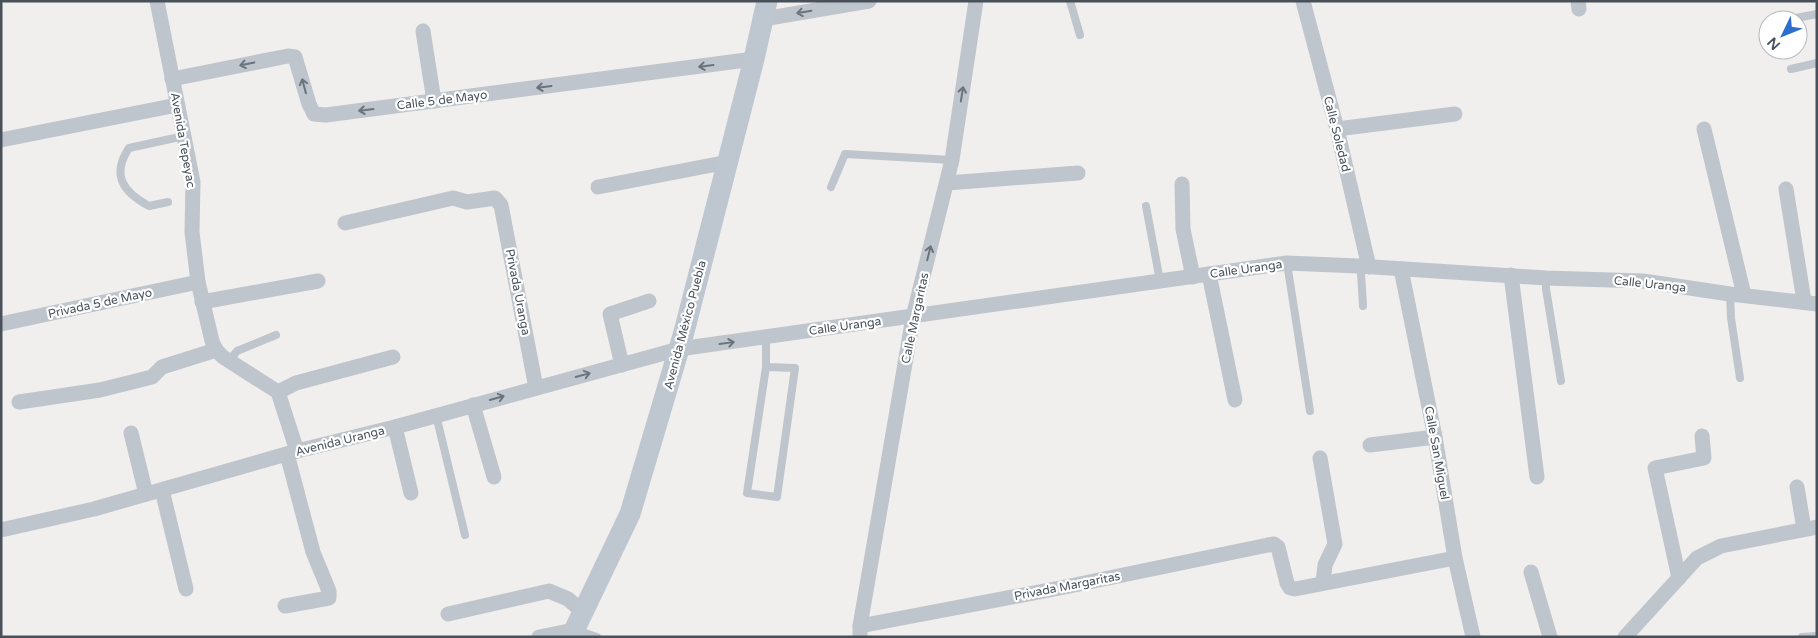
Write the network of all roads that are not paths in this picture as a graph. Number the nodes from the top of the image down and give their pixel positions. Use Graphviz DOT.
graph roads {
  1 [pos="157,1"];
  2 [pos="870,1"];
  3 [pos="976,1"];
  4 [pos="1070,1"];
  5 [pos="1303,1"];
  6 [pos="765,10"];
  7 [pos="422,31"];
  8 [pos="1080,36"];
  9 [pos="754,59"];
  10 [pos="1817,63"];
  11 [pos="1791,69"];
  12 [pos="172,79"];
  13 [pos="434,101"];
  14 [pos="177,105"];
  15 [pos="1455,114"];
  16 [pos="1337,129"];
  17 [pos="1704,129"];
  18 [pos="184,136"];
  19 [pos="1,140"];
  20 [pos="952,160"];
  21 [pos="728,162"];
  22 [pos="1078,173"];
  23 [pos="947,183"];
  24 [pos="1182,184"];
  25 [pos="831,186"];
  26 [pos="598,187"];
  27 [pos="1786,189"];
  28 [pos="168,202"];
  29 [pos="1146,206"];
  30 [pos="345,223"];
  31 [pos="1287,263"];
  32 [pos="1363,266"];
  33 [pos="1401,269"];
  34 [pos="1209,274"];
  35 [pos="1511,275"];
  36 [pos="1193,277"];
  37 [pos="1546,278"];
  38 [pos="318,281"];
  39 [pos="1160,281"];
  40 [pos="198,282"];
  41 [pos="1737,295"];
  42 [pos="649,301"];
  43 [pos="202,302"];
  44 [pos="1811,302"];
  45 [pos="1363,306"];
  46 [pos="913,317"];
  47 [pos="1,324"];
  48 [pos="276,335"];
  49 [pos="766,337"];
  50 [pos="679,349"];
  51 [pos="216,350"];
  52 [pos="392,357"];
  53 [pos="229,361"];
  54 [pos="622,365"];
  55 [pos="766,367"];
  56 [pos="1740,378"];
  57 [pos="1561,381"];
  58 [pos="536,388"];
  59 [pos="278,392"];
  60 [pos="1235,400"];
  61 [pos="19,402"];
  62 [pos="473,405"];
  63 [pos="1310,411"];
  64 [pos="436,416"];
  65 [pos="395,427"];
  66 [pos="131,433"];
  67 [pos="1702,436"];
  68 [pos="1435,437"];
  69 [pos="1370,445"];
  70 [pos="292,453"];
  71 [pos="1320,458"];
  72 [pos="494,477"];
  73 [pos="1537,477"];
  74 [pos="1797,487"];
  75 [pos="162,490"];
  76 [pos="411,493"];
  77 [pos="146,494"];
  78 [pos="1810,528"];
  79 [pos="1,530"];
  80 [pos="465,535"];
  81 [pos="1455,558"];
  82 [pos="1531,572"];
  83 [pos="1679,578"];
  84 [pos="1323,583"];
  85 [pos="186,589"];
  86 [pos="285,606"];
  87 [pos="448,614"];
  88 [pos="576,626"];
  89 [pos="860,631"];
  90 [pos="1817,636"];
  91 [pos="539,637"];
  92 [pos="597,637"];
  93 [pos="1473,637"];
  94 [pos="1550,637"];
  95 [pos="1625,637"];
  96 [pos="1802,637"];
  1 -- 12 [label="street, Avenida Tepeyac"];
  2 -- 6 [label="street, one-way"];
  20 -- 3 [label="street, Calle Margaritas, one-way"];
  4 -- 8 [label="lane"];
  5 -- 16 [label="street, Calle Soledad"];
  6 -- 9 [label="main road, Avenida México Puebla"];
  7 -- 13 [label="street"];
  9 -- 13 [label="street, Calle 5 de Mayo, one-way"];
  9 -- 21 [label="main road, Avenida México Puebla"];
  10 -- 11 [label="lane"];
  13 -- 12 [label="street, Calle 5 de Mayo, one-way"];
  12 -- 14 [label="street, Avenida Tepeyac"];
  14 -- 18 [label="street, Avenida Tepeyac"];
  14 -- 19 [label="street"];
  15 -- 16 [label="street"];
  16 -- 32 [label="street, Calle Soledad"];
  17 -- 41 [label="street"];
  18 -- 28 [label="lane"];
  18 -- 40 [label="street, Avenida Tepeyac"];
  20 -- 23 [label="street, Calle Margaritas"];
  20 -- 25 [label="lane"];
  21 -- 26 [label="street"];
  21 -- 50 [label="main road, Avenida México Puebla"];
  22 -- 23 [label="street"];
  46 -- 23 [label="street, Calle Margaritas, one-way"];
  24 -- 36 [label="street"];
  27 -- 44 [label="street"];
  29 -- 39 [label="lane"];
  30 -- 58 [label="street, Privada Uranga"];
  31 -- 32 [label="street, Calle Uranga"];
  31 -- 34 [label="street, Calle Uranga"];
  31 -- 63 [label="lane"];
  32 -- 33 [label="street, Calle Uranga"];
  32 -- 45 [label="lane"];
  33 -- 35 [label="street, Calle Uranga"];
  33 -- 68 [label="street, Calle San Miguel"];
  34 -- 36 [label="street, Calle Uranga"];
  34 -- 60 [label="street"];
  35 -- 37 [label="street, Calle Uranga"];
  35 -- 73 [label="street"];
  36 -- 39 [label="street, Calle Uranga"];
  37 -- 41 [label="street, Calle Uranga"];
  37 -- 57 [label="lane"];
  38 -- 43 [label="street"];
  39 -- 46 [label="street, Calle Uranga"];
  40 -- 43 [label="street, Avenida Tepeyac"];
  40 -- 47 [label="street, Privada 5 de Mayo"];
  41 -- 44 [label="street, Calle Uranga"];
  41 -- 56 [label="lane"];
  42 -- 54 [label="street"];
  43 -- 51 [label="street, Avenida Tepeyac"];
  46 -- 49 [label="street, Calle Uranga"];
  46 -- 89 [label="street, Calle Margaritas"];
  48 -- 53 [label="lane"];
  50 -- 49 [label="street, Calle Uranga, one-way"];
  49 -- 55 [label="lane"];
  50 -- 54 [label="street, Avenida Uranga"];
  50 -- 88 [label="main road, Avenida México Puebla"];
  51 -- 53 [label="street"];
  51 -- 61 [label="street"];
  52 -- 59 [label="street"];
  53 -- 59 [label="street"];
  58 -- 54 [label="street, Avenida Uranga, one-way"];
  55 -- 55 [label="lane"];
  62 -- 58 [label="street, Avenida Uranga, one-way"];
  59 -- 70 [label="street"];
  62 -- 64 [label="street, Avenida Uranga"];
  62 -- 72 [label="street"];
  64 -- 65 [label="street, Avenida Uranga"];
  64 -- 80 [label="lane"];
  65 -- 70 [label="street, Avenida Uranga"];
  65 -- 76 [label="street"];
  66 -- 77 [label="street"];
  67 -- 83 [label="street"];
  68 -- 69 [label="street"];
  68 -- 81 [label="street, Calle San Miguel"];
  70 -- 75 [label="street, Avenida Uranga"];
  70 -- 86 [label="street"];
  71 -- 84 [label="street"];
  74 -- 78 [label="street"];
  75 -- 77 [label="street, Avenida Uranga"];
  75 -- 85 [label="street"];
  77 -- 79 [label="street, Avenida Uranga"];
  78 -- 83 [label="street"];
  81 -- 84 [label="street"];
  81 -- 93 [label="street, Calle San Miguel"];
  82 -- 94 [label="street"];
  83 -- 95 [label="street"];
  84 -- 89 [label="street, Privada Margaritas"];
  87 -- 88 [label="street"];
  88 -- 91 [label="street"];
  88 -- 92 [label="lane"];
  90 -- 96 [label="lane"];
}
